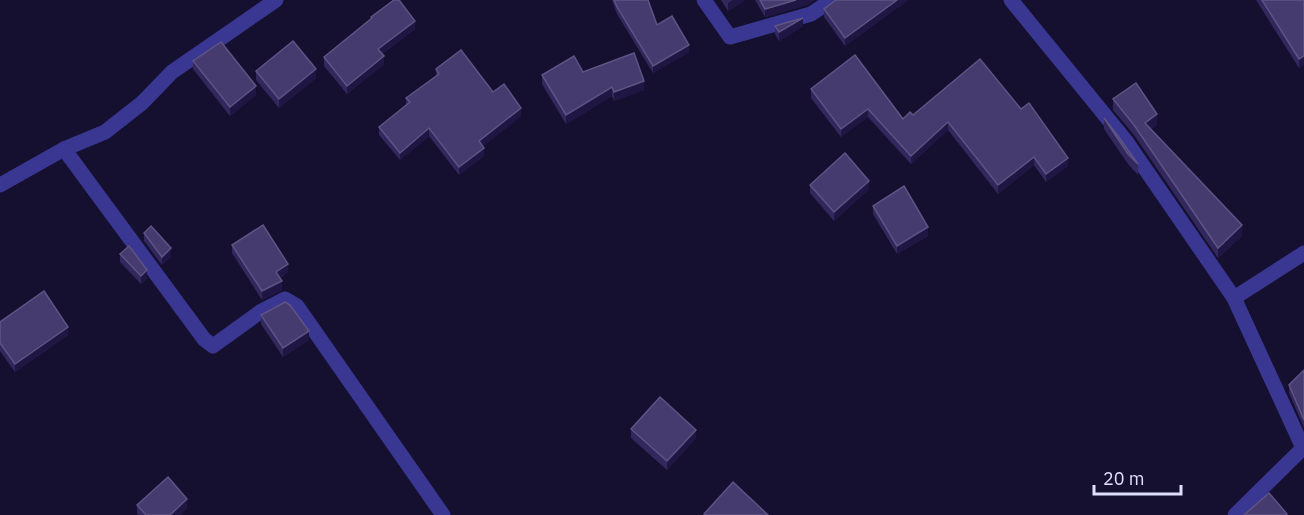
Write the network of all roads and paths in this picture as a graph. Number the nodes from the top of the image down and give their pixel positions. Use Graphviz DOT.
graph roads {
  1 [pos="276,0"];
  2 [pos="705,0"];
  3 [pos="832,0"];
  4 [pos="1011,0"];
  5 [pos="64,149"];
  6 [pos="0,185"];
  7 [pos="1304,253"];
  8 [pos="1234,298"];
  9 [pos="1304,449"];
  10 [pos="443,515"];
  11 [pos="1234,515"];
  1 -- 5 [label="street"];
  2 -- 3 [label="street"];
  4 -- 8 [label="street"];
  5 -- 6 [label="street"];
  5 -- 10 [label="street"];
  7 -- 8 [label="street"];
  8 -- 9 [label="street"];
  9 -- 11 [label="street"];
}
